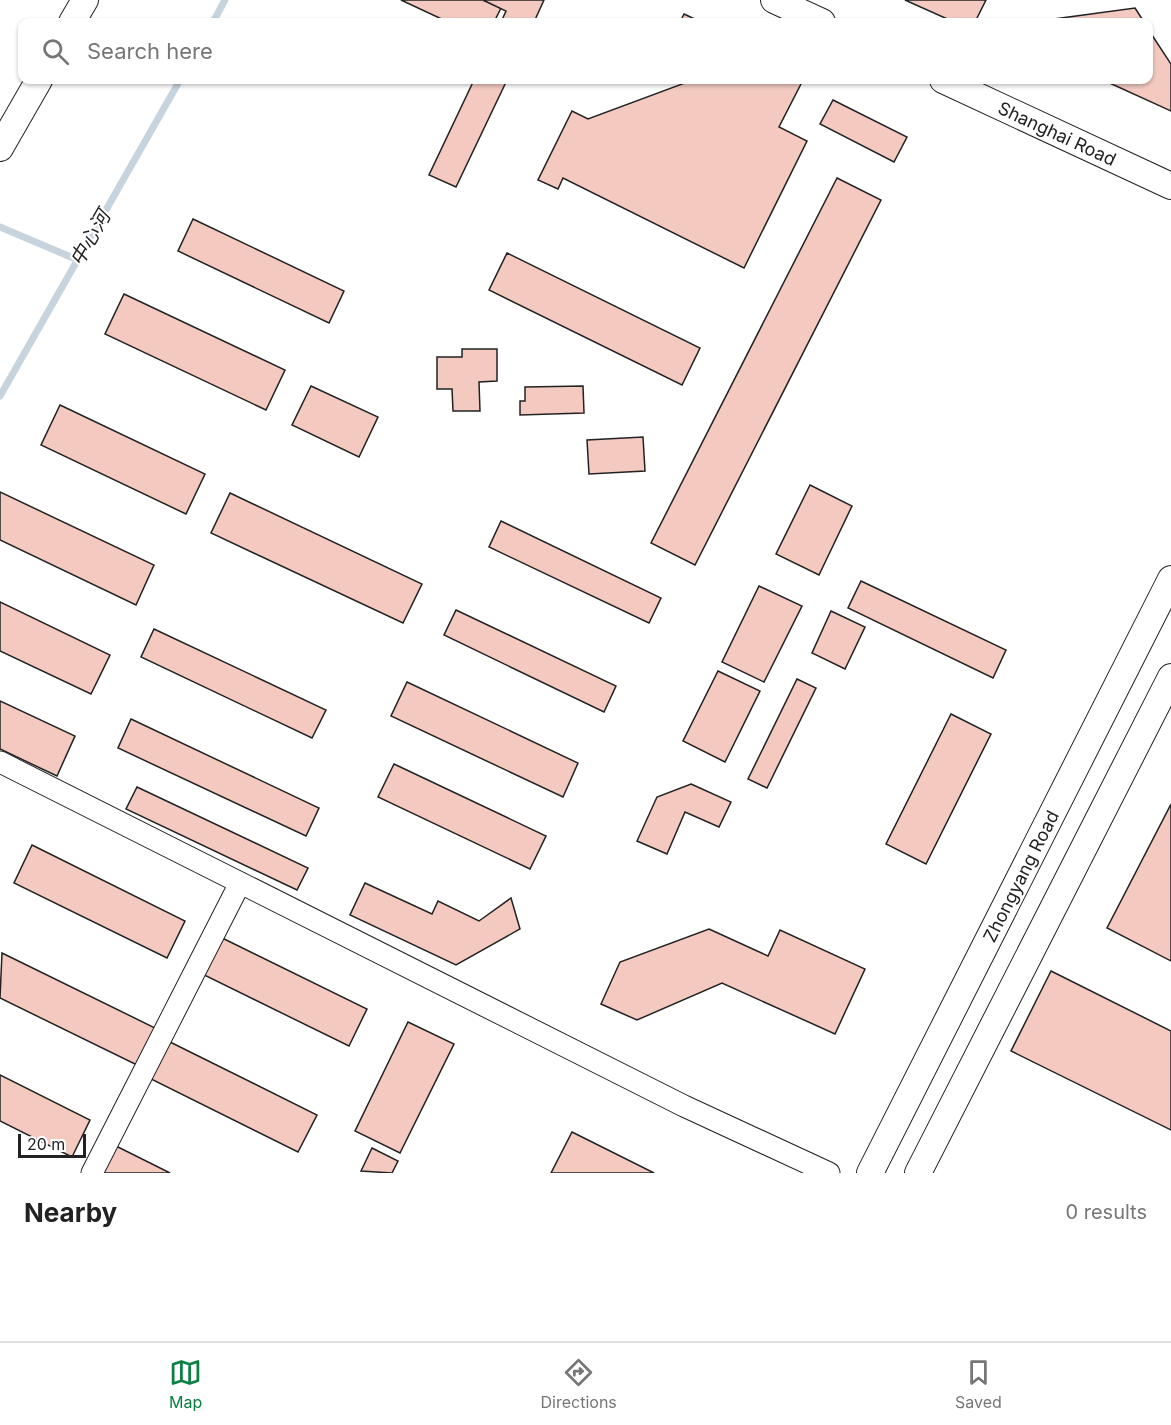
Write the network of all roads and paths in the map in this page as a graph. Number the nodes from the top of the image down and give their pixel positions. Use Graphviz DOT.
graph roads {
  1 [pos="85,0"];
  2 [pos="774,0"];
  3 [pos="74,18"];
  4 [pos="813,18"];
  5 [pos="37,84"];
  6 [pos="953,84"];
  7 [pos="0,147"];
  8 [pos="1171,186"];
  9 [pos="1171,579"];
  10 [pos="1171,677"];
  11 [pos="0,762"];
  12 [pos="240,883"];
  13 [pos="92,1173"];
  14 [pos="829,1173"];
  15 [pos="870,1173"];
  16 [pos="918,1173"];
  1 -- 3 [label="street"];
  2 -- 4 [label="street"];
  5 -- 7 [label="street"];
  6 -- 8 [label="street, Shanghai Road"];
  9 -- 15 [label="street, Zhongyang Road"];
  10 -- 16 [label="street"];
  11 -- 12 [label="street"];
  12 -- 13 [label="street"];
  12 -- 14 [label="street"];
}
